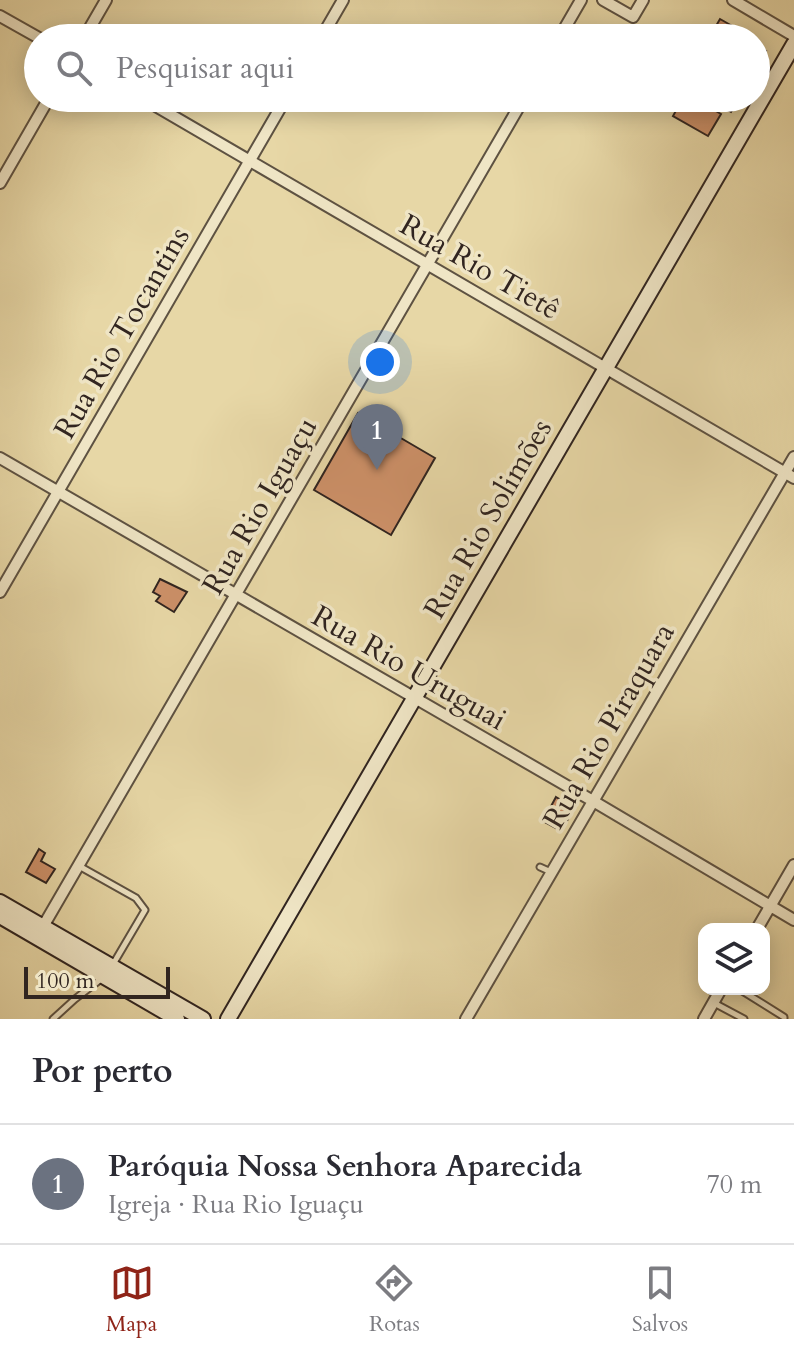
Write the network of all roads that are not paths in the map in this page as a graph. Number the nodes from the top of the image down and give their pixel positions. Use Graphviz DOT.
graph roads {
  1 [pos="106,0"];
  2 [pos="343,0"];
  3 [pos="581,0"];
  4 [pos="603,0"];
  5 [pos="643,0"];
  6 [pos="733,0"];
  7 [pos="0,16"];
  8 [pos="92,24"];
  9 [pos="329,24"];
  10 [pos="567,24"];
  11 [pos="24,30"];
  12 [pos="794,36"];
  13 [pos="794,44"];
  14 [pos="770,85"];
  15 [pos="41,112"];
  16 [pos="166,112"];
  17 [pos="278,112"];
  18 [pos="516,112"];
  19 [pos="755,112"];
  20 [pos="250,161"];
  21 [pos="0,183"];
  22 [pos="428,264"];
  23 [pos="606,368"];
  24 [pos="794,457"];
  25 [pos="0,458"];
  26 [pos="789,476"];
  27 [pos="58,492"];
  28 [pos="0,592"];
  29 [pos="236,596"];
  30 [pos="414,698"];
  31 [pos="593,801"];
  32 [pos="794,865"];
  33 [pos="79,866"];
  34 [pos="540,867"];
  35 [pos="552,872"];
  36 [pos="0,902"];
  37 [pos="770,906"];
  38 [pos="0,916"];
  39 [pos="794,920"];
  40 [pos="760,923"];
  41 [pos="40,932"];
  42 [pos="108,972"];
  43 [pos="718,995"];
  44 [pos="749,995"];
  45 [pos="713,1003"];
  46 [pos="53,1019"];
  47 [pos="177,1019"];
  48 [pos="202,1019"];
  49 [pos="228,1019"];
  50 [pos="466,1019"];
  51 [pos="704,1019"];
  52 [pos="744,1019"];
  53 [pos="784,1019"];
  1 -- 8 [label="street"];
  2 -- 9 [label="street"];
  3 -- 10 [label="street"];
  4 -- 5 [label="street"];
  6 -- 12 [label="street"];
  7 -- 11 [label="street"];
  13 -- 14 [label="street, Rua Rio Solimões"];
  15 -- 21 [label="street"];
  16 -- 20 [label="street, Rua Rio Tietê"];
  17 -- 20 [label="street, Rua Rio Tocantins"];
  18 -- 22 [label="street, Rua Rio Iguaçu"];
  19 -- 23 [label="street, Rua Rio Solimões"];
  20 -- 22 [label="street, Rua Rio Tietê"];
  20 -- 27 [label="street, Rua Rio Tocantins"];
  22 -- 23 [label="street, Rua Rio Tietê"];
  22 -- 29 [label="street, Rua Rio Iguaçu"];
  23 -- 26 [label="street, Rua Rio Tietê"];
  23 -- 30 [label="street, Rua Rio Solimões"];
  24 -- 26 [label="street, Rua Rio Piraquara"];
  25 -- 27 [label="street, Rua Rio Uruguai"];
  26 -- 31 [label="street, Rua Rio Piraquara"];
  27 -- 28 [label="street, Rua Rio Tocantins"];
  27 -- 29 [label="street, Rua Rio Uruguai"];
  29 -- 30 [label="street, Rua Rio Uruguai"];
  29 -- 33 [label="street, Rua Rio Iguaçu"];
  30 -- 31 [label="street, Rua Rio Uruguai"];
  30 -- 49 [label="street, Rua Rio Solimões"];
  31 -- 35 [label="street, Rua Rio Piraquara"];
  31 -- 37 [label="street, Rua Rio Uruguai"];
  32 -- 37 [label="street"];
  33 -- 41 [label="street, Rua Rio Iguaçu"];
  33 -- 42 [label="lane"];
  34 -- 35 [label="lane"];
  35 -- 50 [label="street, Rua Rio Piraquara"];
  36 -- 41 [label="street"];
  37 -- 39 [label="street, Rua Rio Uruguai"];
  37 -- 40 [label="street"];
  38 -- 41 [label="street"];
  41 -- 42 [label="street"];
  42 -- 46 [label="lane"];
  42 -- 47 [label="street"];
  42 -- 48 [label="street"];
  43 -- 45 [label="street"];
  44 -- 53 [label="lane"];
  45 -- 51 [label="street"];
  45 -- 52 [label="lane"];
}
